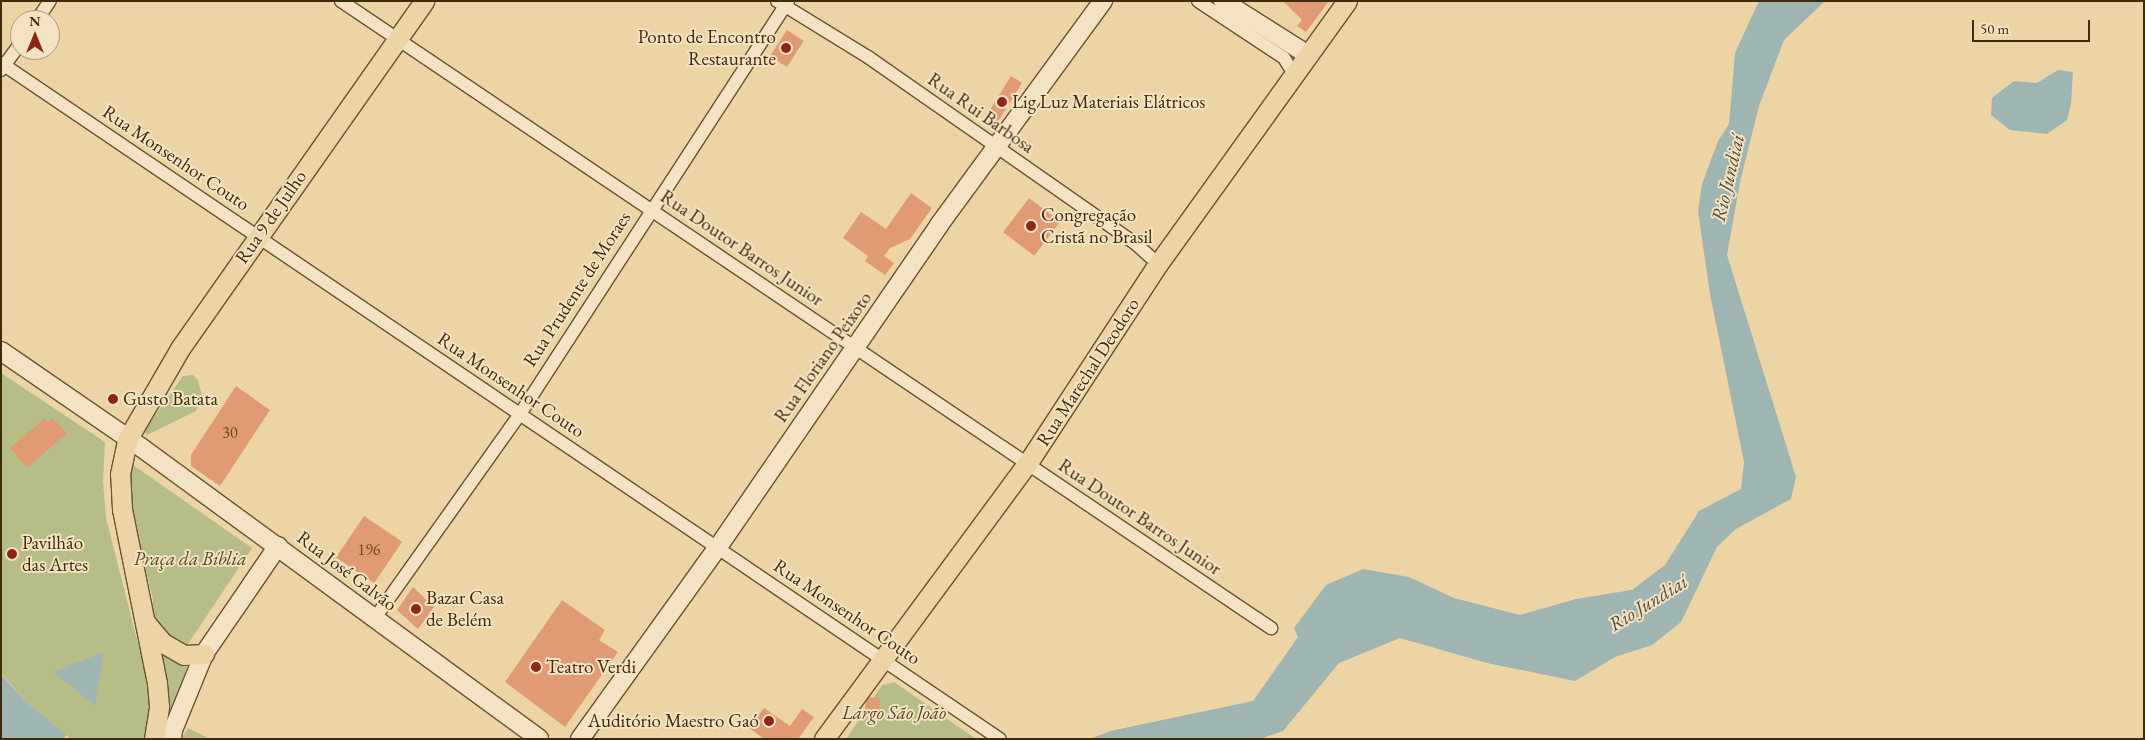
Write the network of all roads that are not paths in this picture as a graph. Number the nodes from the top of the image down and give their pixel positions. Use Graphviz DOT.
graph roads {
  1 [pos="341,1"];
  2 [pos="424,1"];
  3 [pos="1103,1"];
  4 [pos="1198,1"];
  5 [pos="1223,1"];
  6 [pos="1347,1"];
  7 [pos="783,3"];
  8 [pos="397,39"];
  9 [pos="1308,55"];
  10 [pos="10,56"];
  11 [pos="2,66"];
  12 [pos="1294,74"];
  13 [pos="997,148"];
  14 [pos="651,210"];
  15 [pos="257,236"];
  16 [pos="1158,264"];
  17 [pos="856,347"];
  18 [pos="1,352"];
  19 [pos="520,414"];
  20 [pos="127,440"];
  21 [pos="1028,464"];
  22 [pos="278,546"];
  23 [pos="718,547"];
  24 [pos="375,618"];
  25 [pos="145,622"];
  26 [pos="1271,628"];
  27 [pos="204,654"];
  28 [pos="883,659"];
  29 [pos="154,739"];
  30 [pos="172,739"];
  31 [pos="539,739"];
  32 [pos="580,739"];
  33 [pos="824,739"];
  34 [pos="1000,739"];
  1 -- 8 [label="street, Rua Doutor Barros Junior"];
  2 -- 8 [label="main road, Rua 9 de Julho"];
  3 -- 13 [label="street, Rua Floriano Peixoto"];
  4 -- 12 [label="street"];
  5 -- 9 [label="street"];
  6 -- 9 [label="main road, Rua Marechal Deodoro"];
  7 -- 13 [label="street, Rua Rui Barbosa"];
  7 -- 14 [label="street, Rua Prudente de Moraes"];
  8 -- 14 [label="street, Rua Doutor Barros Junior"];
  8 -- 15 [label="main road, Rua 9 de Julho"];
  9 -- 12 [label="main road, Rua Marechal Deodoro"];
  10 -- 11 [label="street"];
  11 -- 15 [label="street, Rua Monsenhor Couto"];
  12 -- 16 [label="main road, Rua Marechal Deodoro"];
  13 -- 16 [label="street, Rua Rui Barbosa"];
  13 -- 17 [label="street, Rua Floriano Peixoto"];
  14 -- 17 [label="street, Rua Doutor Barros Junior"];
  14 -- 19 [label="street, Rua Prudente de Moraes"];
  15 -- 19 [label="street, Rua Monsenhor Couto"];
  15 -- 20 [label="main road, Rua 9 de Julho"];
  16 -- 21 [label="main road, Rua Marechal Deodoro"];
  17 -- 21 [label="street, Rua Doutor Barros Junior"];
  17 -- 23 [label="street, Rua Floriano Peixoto"];
  18 -- 20 [label="street, Rua José Galvão"];
  19 -- 23 [label="street, Rua Monsenhor Couto"];
  19 -- 24 [label="street, Rua Prudente de Moraes"];
  20 -- 22 [label="street, Rua José Galvão"];
  20 -- 25 [label="main road, Rua 9 de Julho"];
  21 -- 26 [label="street, Rua Doutor Barros Junior"];
  21 -- 28 [label="main road, Rua Marechal Deodoro"];
  22 -- 24 [label="street, Rua José Galvão"];
  22 -- 27 [label="street"];
  23 -- 28 [label="street, Rua Monsenhor Couto"];
  23 -- 32 [label="street, Rua Floriano Peixoto"];
  24 -- 31 [label="street, Rua José Galvão"];
  25 -- 27 [label="main road"];
  25 -- 29 [label="main road, Rua 9 de Julho"];
  27 -- 30 [label="street"];
  28 -- 33 [label="main road, Rua Marechal Deodoro"];
  28 -- 34 [label="street, Rua Monsenhor Couto"];
}
